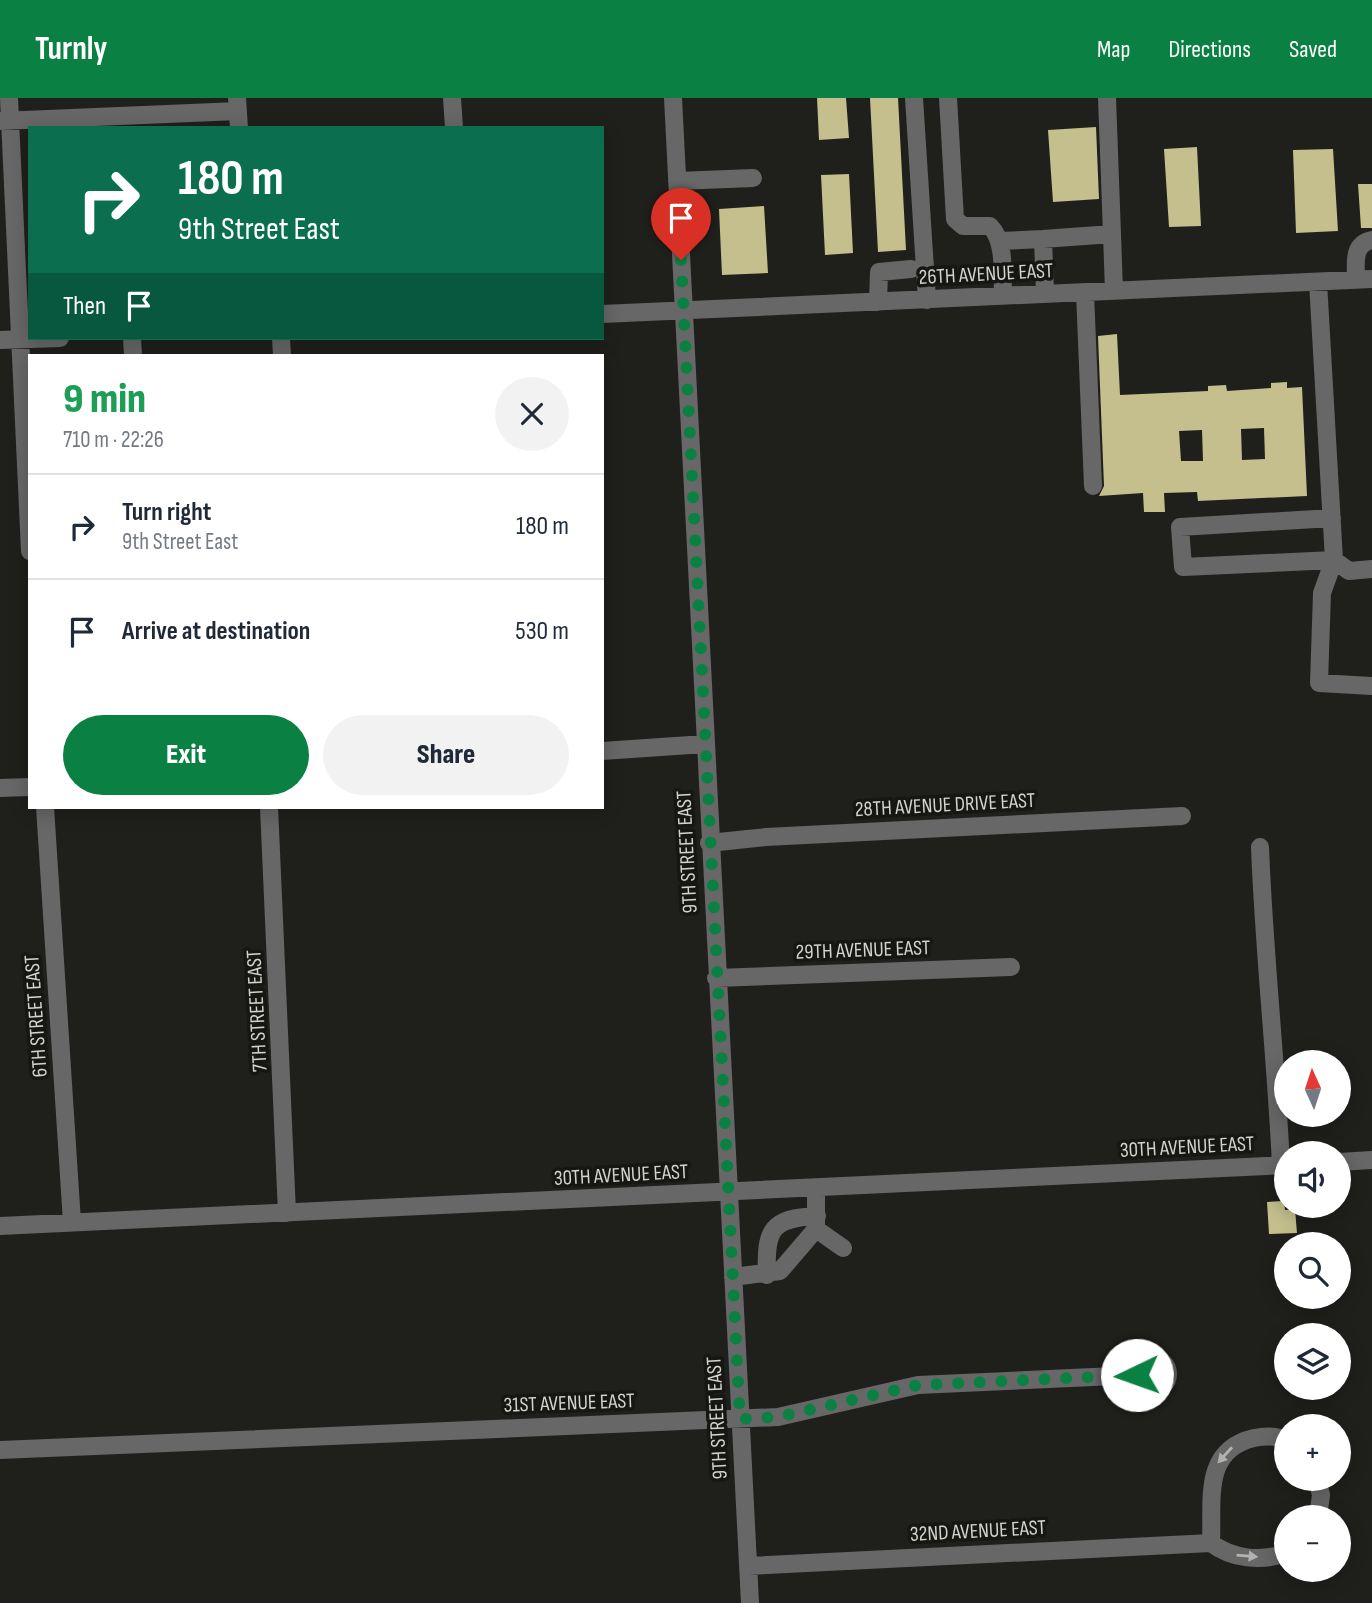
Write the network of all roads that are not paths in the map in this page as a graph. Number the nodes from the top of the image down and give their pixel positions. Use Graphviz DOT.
graph roads {
  1 [pos="9,98"];
  2 [pos="452,98"];
  3 [pos="673,98"];
  4 [pos="914,98"];
  5 [pos="948,98"];
  6 [pos="1107,98"];
  7 [pos="238,112"];
  8 [pos="5,121"];
  9 [pos="454,126"];
  10 [pos="753,178"];
  11 [pos="677,181"];
  12 [pos="1112,234"];
  13 [pos="1042,239"];
  14 [pos="1372,240"];
  15 [pos="1000,241"];
  16 [pos="911,269"];
  17 [pos="1364,279"];
  18 [pos="1318,282"];
  19 [pos="1114,291"];
  20 [pos="1086,293"];
  21 [pos="1045,294"];
  22 [pos="1003,296"];
  23 [pos="927,300"];
  24 [pos="878,302"];
  25 [pos="684,312"];
  26 [pos="604,314"];
  27 [pos="28,339"];
  28 [pos="9,340"];
  29 [pos="1093,486"];
  30 [pos="1332,519"];
  31 [pos="28,531"];
  32 [pos="1334,560"];
  33 [pos="1372,569"];
  34 [pos="1372,686"];
  35 [pos="705,744"];
  36 [pos="604,751"];
  37 [pos="28,787"];
  38 [pos="0,788"];
  39 [pos="45,809"];
  40 [pos="269,809"];
  41 [pos="1182,816"];
  42 [pos="709,843"];
  43 [pos="1260,847"];
  44 [pos="1011,967"];
  45 [pos="716,978"];
  46 [pos="1282,1141"];
  47 [pos="1372,1160"];
  48 [pos="1351,1161"];
  49 [pos="1274,1165"];
  50 [pos="816,1188"];
  51 [pos="729,1193"];
  52 [pos="287,1213"];
  53 [pos="72,1222"];
  54 [pos="817,1222"];
  55 [pos="0,1226"];
  56 [pos="844,1248"];
  57 [pos="767,1275"];
  58 [pos="733,1277"];
  59 [pos="1137,1375"];
  60 [pos="740,1419"];
  61 [pos="1274,1438"];
  62 [pos="0,1450"];
  63 [pos="1211,1543"];
  64 [pos="1274,1558"];
  65 [pos="748,1566"];
  66 [pos="750,1603"];
  1 -- 8 [label="street"];
  2 -- 9 [label="street"];
  3 -- 11 [label="street, 9TH STREET EAST"];
  4 -- 23 [label="street"];
  5 -- 15 [label="street"];
  6 -- 12 [label="street"];
  7 -- 8 [label="street"];
  8 -- 28 [label="street"];
  10 -- 11 [label="street"];
  11 -- 25 [label="street, 9TH STREET EAST"];
  12 -- 13 [label="street"];
  12 -- 19 [label="street"];
  13 -- 15 [label="street"];
  13 -- 21 [label="street"];
  14 -- 17 [label="street"];
  15 -- 22 [label="street"];
  16 -- 24 [label="street"];
  17 -- 18 [label="street, 26TH AVENUE EAST"];
  18 -- 19 [label="street, 26TH AVENUE EAST"];
  18 -- 30 [label="street"];
  19 -- 20 [label="street, 26TH AVENUE EAST"];
  20 -- 21 [label="street, 26TH AVENUE EAST"];
  20 -- 29 [label="street"];
  21 -- 22 [label="street, 26TH AVENUE EAST"];
  22 -- 23 [label="street, 26TH AVENUE EAST"];
  23 -- 24 [label="street, 26TH AVENUE EAST"];
  24 -- 25 [label="street, 26TH AVENUE EAST"];
  25 -- 26 [label="street, 26TH AVENUE EAST"];
  25 -- 35 [label="street, 9TH STREET EAST"];
  27 -- 28 [label="street"];
  28 -- 31 [label="street"];
  30 -- 32 [label="street"];
  30 -- 32 [label="street"];
  32 -- 33 [label="street"];
  32 -- 34 [label="street"];
  35 -- 36 [label="street"];
  35 -- 42 [label="street, 9TH STREET EAST"];
  37 -- 38 [label="street"];
  39 -- 53 [label="street, 6TH STREET EAST"];
  40 -- 52 [label="street, 7TH STREET EAST"];
  41 -- 42 [label="street, 28TH AVENUE DRIVE EAST"];
  42 -- 45 [label="street, 9TH STREET EAST"];
  43 -- 46 [label="street"];
  44 -- 45 [label="street, 29TH AVENUE EAST"];
  45 -- 51 [label="street, 9TH STREET EAST"];
  47 -- 48 [label="street"];
  49 -- 50 [label="street, 30TH AVENUE EAST"];
  50 -- 51 [label="street, 30TH AVENUE EAST"];
  50 -- 54 [label="street"];
  51 -- 52 [label="street, 30TH AVENUE EAST"];
  51 -- 58 [label="street, 9TH STREET EAST"];
  52 -- 53 [label="street, 30TH AVENUE EAST"];
  53 -- 55 [label="street, 30TH AVENUE EAST"];
  54 -- 56 [label="street"];
  54 -- 57 [label="street"];
  54 -- 57 [label="street"];
  57 -- 58 [label="street"];
  58 -- 60 [label="street, 9TH STREET EAST"];
  59 -- 60 [label="street, 31ST AVENUE EAST"];
  60 -- 62 [label="street, 31ST AVENUE EAST"];
  60 -- 65 [label="street, 9TH STREET EAST"];
  61 -- 63 [label="street, one-way"];
  63 -- 64 [label="street, 32ND AVENUE EAST, one-way"];
  63 -- 65 [label="street, 32ND AVENUE EAST"];
  65 -- 66 [label="street, 9TH STREET EAST"];
}
